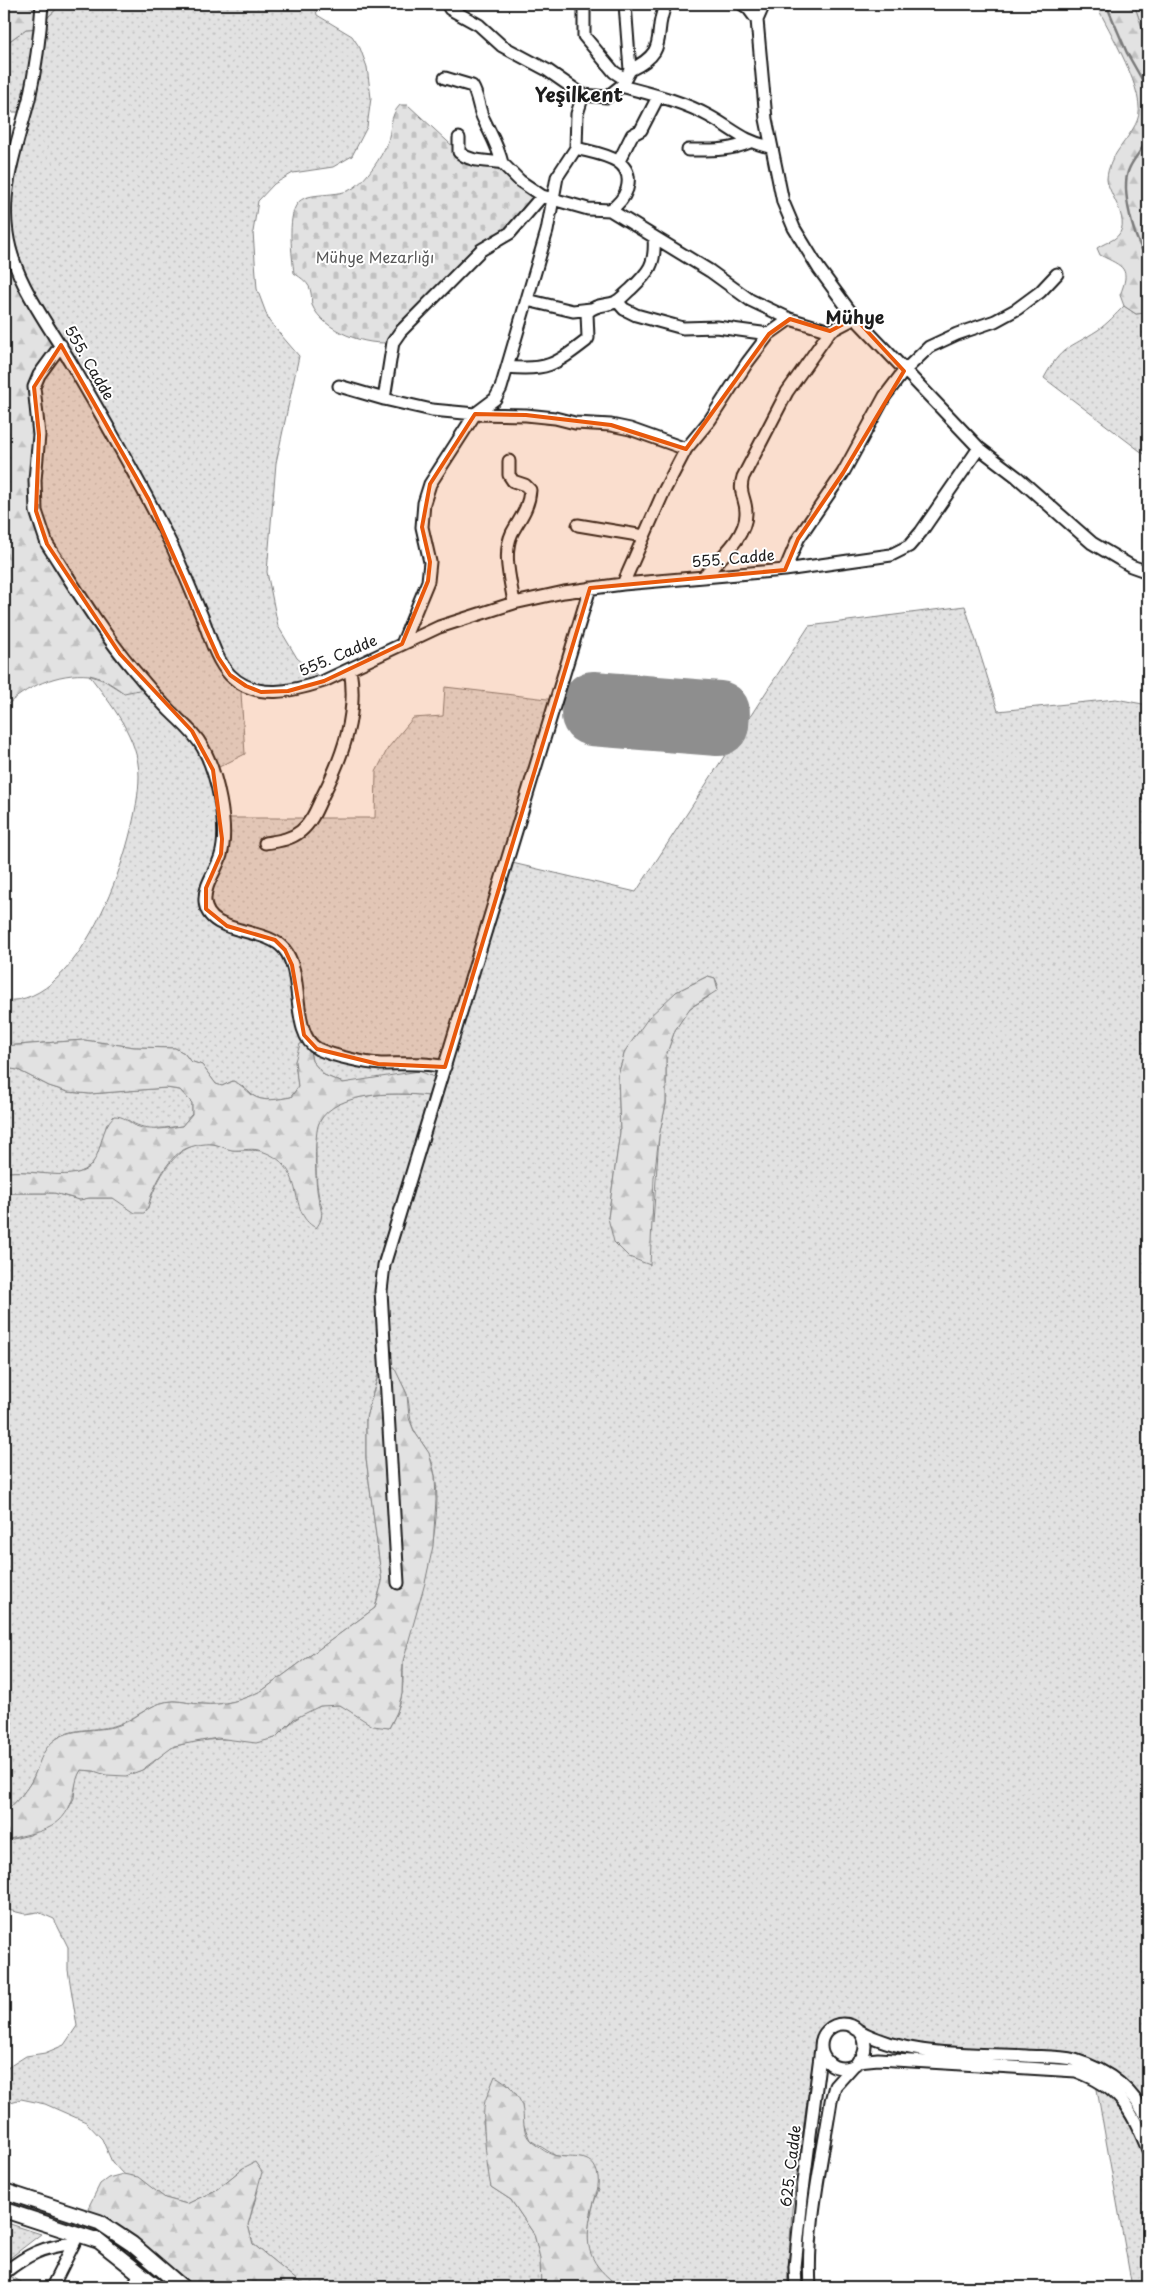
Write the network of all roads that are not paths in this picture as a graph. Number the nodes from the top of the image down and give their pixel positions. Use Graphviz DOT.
graph roads {
  1 [pos="42,4"];
  2 [pos="447,4"];
  3 [pos="584,4"];
  4 [pos="625,4"];
  5 [pos="666,4"];
  6 [pos="742,4"];
  7 [pos="764,4"];
  8 [pos="757,20"];
  9 [pos="445,78"];
  10 [pos="625,78"];
  11 [pos="583,95"];
  12 [pos="658,96"];
  13 [pos="459,138"];
  14 [pos="750,142"];
  15 [pos="770,147"];
  16 [pos="576,148"];
  17 [pos="688,150"];
  18 [pos="619,161"];
  19 [pos="502,163"];
  20 [pos="547,196"];
  21 [pos="610,210"];
  22 [pos="654,238"];
  23 [pos="1057,274"];
  24 [pos="527,300"];
  25 [pos="616,301"];
  26 [pos="591,309"];
  27 [pos="855,318"];
  28 [pos="790,319"];
  29 [pos="830,331"];
  30 [pos="769,334"];
  31 [pos="61,345"];
  32 [pos="507,367"];
  33 [pos="904,370"];
  34 [pos="339,386"];
  35 [pos="384,399"];
  36 [pos="475,414"];
  37 [pos="978,448"];
  38 [pos="686,449"];
  39 [pos="509,461"];
  40 [pos="578,525"];
  41 [pos="644,536"];
  42 [pos="785,570"];
  43 [pos="1148,572"];
  44 [pos="704,576"];
  45 [pos="623,584"];
  46 [pos="590,588"];
  47 [pos="514,603"];
  48 [pos="402,644"];
  49 [pos="350,669"];
  50 [pos="265,842"];
  51 [pos="445,1067"];
  52 [pos="398,1583"];
  53 [pos="856,2029"];
  54 [pos="821,2048"];
  55 [pos="856,2064"];
  56 [pos="1148,2121"];
  57 [pos="1148,2150"];
  58 [pos="4,2191"];
  59 [pos="4,2210"];
  60 [pos="77,2238"];
  61 [pos="4,2273"];
  62 [pos="140,2273"];
  63 [pos="52,2287"];
  64 [pos="133,2287"];
  65 [pos="157,2287"];
  66 [pos="182,2287"];
  67 [pos="796,2287"];
  68 [pos="810,2287"];
  1 -- 31 [label="street, 555. Cadde"];
  2 -- 11 [label="street"];
  3 -- 10 [label="street"];
  4 -- 10 [label="street"];
  5 -- 10 [label="street"];
  6 -- 8 [label="street"];
  7 -- 8 [label="street"];
  8 -- 15 [label="street"];
  9 -- 19 [label="street"];
  10 -- 11 [label="street"];
  10 -- 12 [label="street"];
  11 -- 16 [label="street"];
  12 -- 14 [label="street"];
  12 -- 18 [label="street"];
  13 -- 19 [label="street"];
  14 -- 15 [label="street"];
  14 -- 17 [label="street"];
  15 -- 27 [label="street"];
  16 -- 18 [label="street"];
  16 -- 20 [label="street"];
  18 -- 21 [label="street"];
  19 -- 20 [label="street"];
  20 -- 21 [label="street"];
  20 -- 24 [label="street"];
  20 -- 35 [label="street"];
  21 -- 22 [label="street"];
  22 -- 25 [label="street"];
  22 -- 28 [label="street"];
  23 -- 33 [label="street"];
  24 -- 26 [label="street"];
  24 -- 32 [label="street"];
  25 -- 26 [label="street"];
  25 -- 30 [label="street"];
  26 -- 32 [label="street"];
  27 -- 29 [label="street"];
  27 -- 33 [label="street"];
  28 -- 29 [label="street"];
  28 -- 30 [label="street"];
  29 -- 44 [label="street"];
  30 -- 38 [label="street"];
  31 -- 49 [label="street, 555. Cadde"];
  31 -- 51 [label="street"];
  32 -- 36 [label="street"];
  33 -- 37 [label="street"];
  33 -- 42 [label="street"];
  34 -- 35 [label="street"];
  35 -- 36 [label="street"];
  36 -- 38 [label="street"];
  36 -- 48 [label="street"];
  37 -- 42 [label="street, 555. Cadde"];
  37 -- 43 [label="street"];
  38 -- 41 [label="street"];
  39 -- 47 [label="street"];
  40 -- 41 [label="street"];
  41 -- 45 [label="street"];
  42 -- 44 [label="street, 555. Cadde"];
  44 -- 45 [label="street, 555. Cadde"];
  45 -- 46 [label="street, 555. Cadde"];
  46 -- 47 [label="street, 555. Cadde"];
  46 -- 51 [label="street"];
  47 -- 48 [label="street, 555. Cadde"];
  48 -- 49 [label="street, 555. Cadde"];
  49 -- 50 [label="street"];
  51 -- 52 [label="street"];
  53 -- 54 [label="street"];
  53 -- 55 [label="street"];
  53 -- 56 [label="street"];
  54 -- 55 [label="street"];
  54 -- 67 [label="street, 625. Cadde"];
  55 -- 57 [label="street"];
  55 -- 68 [label="street"];
  58 -- 66 [label="main road"];
  59 -- 60 [label="main road"];
  60 -- 61 [label="street"];
  60 -- 62 [label="main road"];
  60 -- 63 [label="street"];
  62 -- 64 [label="street"];
  62 -- 65 [label="main road"];
}
